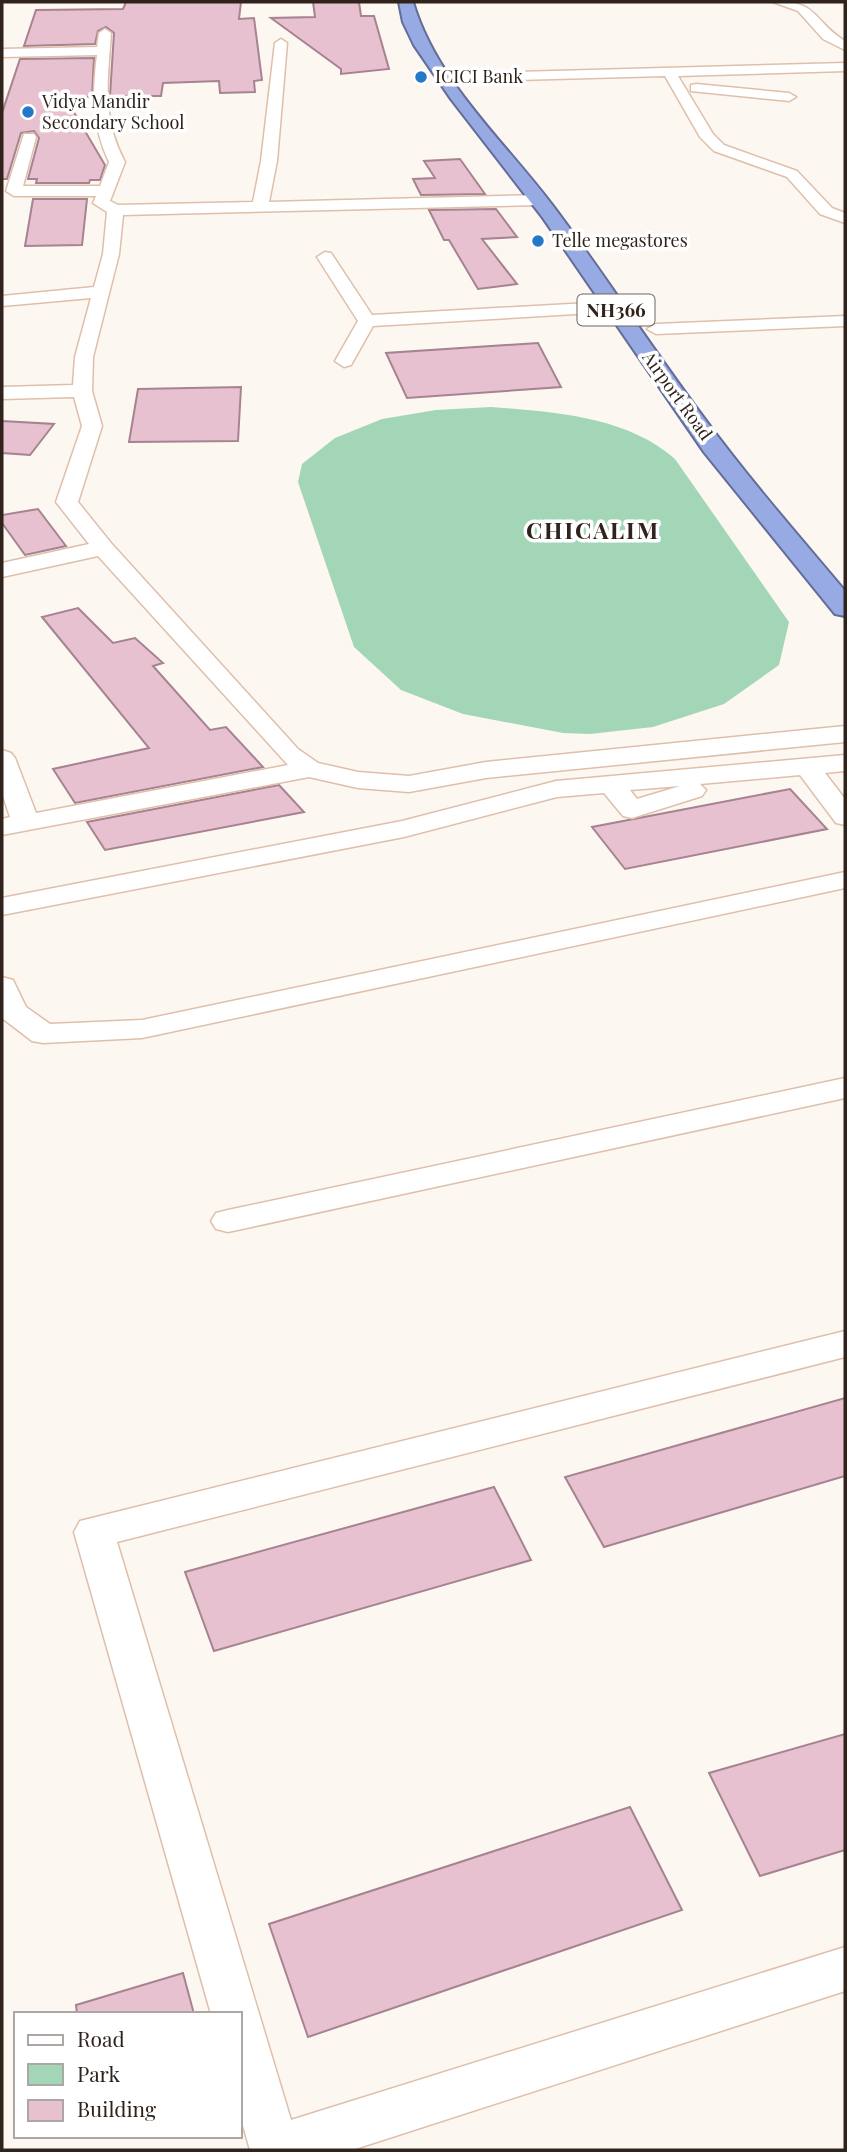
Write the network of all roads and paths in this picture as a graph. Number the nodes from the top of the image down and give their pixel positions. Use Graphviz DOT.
graph roads {
  1 [pos="406,2"];
  2 [pos="427,2"];
  3 [pos="779,2"];
  4 [pos="105,33"];
  5 [pos="281,43"];
  6 [pos="845,46"];
  7 [pos="104,51"];
  8 [pos="2,53"];
  9 [pos="451,63"];
  10 [pos="845,67"];
  11 [pos="470,77"];
  12 [pos="673,79"];
  13 [pos="484,96"];
  14 [pos="789,97"];
  15 [pos="29,137"];
  16 [pos="2,166"];
  17 [pos="13,176"];
  18 [pos="110,200"];
  19 [pos="539,200"];
  20 [pos="260,206"];
  21 [pos="845,218"];
  22 [pos="325,257"];
  23 [pos="100,292"];
  24 [pos="637,297"];
  25 [pos="2,301"];
  26 [pos="614,307"];
  27 [pos="367,321"];
  28 [pos="845,321"];
  29 [pos="656,329"];
  30 [pos="344,361"];
  31 [pos="82,391"];
  32 [pos="2,393"];
  33 [pos="761,474"];
  34 [pos="819,545"];
  35 [pos="103,548"];
  36 [pos="2,570"];
  37 [pos="845,578"];
  38 [pos="845,608"];
  39 [pos="845,734"];
  40 [pos="2,758"];
  41 [pos="845,763"];
  42 [pos="808,767"];
  43 [pos="310,769"];
  44 [pos="845,817"];
  45 [pos="14,825"];
  46 [pos="845,880"];
  47 [pos="2,907"];
  48 [pos="2,986"];
  49 [pos="845,1088"];
  50 [pos="228,1222"];
  51 [pos="845,1344"];
  52 [pos="845,1969"];
  53 [pos="234,2012"];
  54 [pos="242,2037"];
  1 -- 9 [label="highway, Airport Road / NH366"];
  2 -- 9 [label="highway, Airport Road / NH366"];
  3 -- 6 [label="street"];
  4 -- 7 [label="street"];
  5 -- 20 [label="street"];
  7 -- 8 [label="street"];
  7 -- 18 [label="street"];
  9 -- 11 [label="highway, Airport Road / NH366"];
  9 -- 19 [label="highway, Airport Road / NH366"];
  10 -- 12 [label="street"];
  11 -- 12 [label="street"];
  11 -- 13 [label="highway, Airport Road / NH366"];
  12 -- 14 [label="street"];
  12 -- 21 [label="street"];
  15 -- 17 [label="street"];
  16 -- 17 [label="street"];
  17 -- 18 [label="street"];
  18 -- 20 [label="street"];
  18 -- 23 [label="street"];
  19 -- 20 [label="street"];
  19 -- 26 [label="highway, Airport Road / NH366"];
  22 -- 27 [label="street"];
  23 -- 25 [label="street"];
  23 -- 31 [label="street"];
  24 -- 26 [label="street"];
  24 -- 29 [label="highway, Airport Road / NH366"];
  26 -- 27 [label="street"];
  26 -- 38 [label="highway, Airport Road / NH366"];
  27 -- 30 [label="street"];
  28 -- 29 [label="street"];
  29 -- 33 [label="highway, Airport Road / NH366"];
  31 -- 32 [label="street"];
  31 -- 35 [label="street"];
  34 -- 37 [label="highway"];
  35 -- 36 [label="street"];
  35 -- 43 [label="street"];
  39 -- 43 [label="street"];
  40 -- 45 [label="street"];
  41 -- 42 [label="street"];
  42 -- 44 [label="street"];
  42 -- 47 [label="street"];
  43 -- 45 [label="street"];
  46 -- 48 [label="street"];
  49 -- 50 [label="street"];
  51 -- 53 [label="street"];
  52 -- 54 [label="street"];
}
